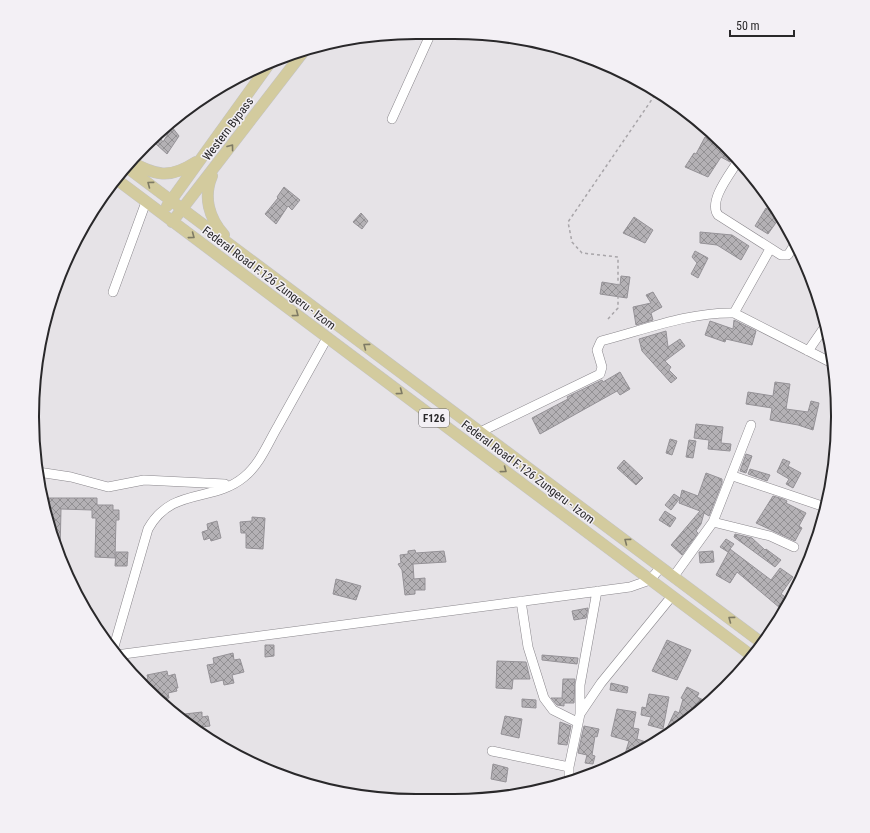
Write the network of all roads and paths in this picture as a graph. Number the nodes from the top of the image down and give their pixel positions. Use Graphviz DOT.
graph roads {
  1 [pos="427,39"];
  2 [pos="299,58"];
  3 [pos="264,72"];
  4 [pos="653,97"];
  5 [pos="392,120"];
  6 [pos="203,157"];
  7 [pos="136,165"];
  8 [pos="216,165"];
  9 [pos="735,166"];
  10 [pos="131,170"];
  11 [pos="120,183"];
  12 [pos="171,200"];
  13 [pos="146,202"];
  14 [pos="183,209"];
  15 [pos="161,214"];
  16 [pos="172,222"];
  17 [pos="236,249"];
  18 [pos="770,249"];
  19 [pos="792,249"];
  20 [pos="113,292"];
  21 [pos="734,313"];
  22 [pos="608,320"];
  23 [pos="821,332"];
  24 [pos="327,338"];
  25 [pos="808,351"];
  26 [pos="827,360"];
  27 [pos="751,425"];
  28 [pos="480,432"];
  29 [pos="43,473"];
  30 [pos="52,475"];
  31 [pos="733,476"];
  32 [pos="44,479"];
  33 [pos="233,485"];
  34 [pos="820,505"];
  35 [pos="713,522"];
  36 [pos="794,547"];
  37 [pos="661,567"];
  38 [pos="674,576"];
  39 [pos="650,580"];
  40 [pos="597,591"];
  41 [pos="672,596"];
  42 [pos="521,600"];
  43 [pos="757,640"];
  44 [pos="115,643"];
  45 [pos="747,653"];
  46 [pos="124,654"];
  47 [pos="579,718"];
  48 [pos="492,751"];
  49 [pos="569,767"];
  50 [pos="569,776"];
  1 -- 5 [label="street"];
  8 -- 2 [label="main road, Western Bypass, one-way"];
  3 -- 6 [label="main road, Western Bypass"];
  4 -- 22 [label="path"];
  6 -- 7 [label="main road"];
  6 -- 12 [label="main road, Western Bypass"];
  8 -- 14 [label="main road, Western Bypass"];
  8 -- 17 [label="main road"];
  9 -- 18 [label="street"];
  12 -- 10 [label="main road, Federal Road F.126 Zungeru - Izom / F126, one-way"];
  11 -- 13 [label="main road, Federal Road F.126 Zungeru - Izom / F126"];
  12 -- 14 [label="main road, Federal Road F.126 Zungeru - Izom / F126"];
  12 -- 15 [label="main road, Western Bypass"];
  13 -- 15 [label="main road, Federal Road F.126 Zungeru - Izom / F126"];
  13 -- 20 [label="street"];
  14 -- 16 [label="main road, Western Bypass"];
  14 -- 17 [label="main road, Federal Road F.126 Zungeru - Izom / F126"];
  15 -- 16 [label="main road, Federal Road F.126 Zungeru - Izom / F126"];
  16 -- 24 [label="main road, Federal Road F.126 Zungeru - Izom / F126, one-way"];
  28 -- 17 [label="main road, Federal Road F.126 Zungeru - Izom / F126, one-way"];
  18 -- 19 [label="street"];
  18 -- 21 [label="street"];
  21 -- 25 [label="street"];
  21 -- 28 [label="street"];
  23 -- 25 [label="street"];
  24 -- 33 [label="street"];
  24 -- 39 [label="main road, Federal Road F.126 Zungeru - Izom / F126, one-way"];
  25 -- 26 [label="street"];
  27 -- 31 [label="street"];
  37 -- 28 [label="main road, Federal Road F.126 Zungeru - Izom / F126, one-way"];
  29 -- 30 [label="street"];
  30 -- 32 [label="street"];
  30 -- 33 [label="street"];
  31 -- 34 [label="street"];
  31 -- 35 [label="street"];
  33 -- 44 [label="street"];
  35 -- 36 [label="street"];
  35 -- 38 [label="street"];
  37 -- 38 [label="main road, Federal Road F.126 Zungeru - Izom / F126"];
  37 -- 39 [label="street"];
  43 -- 38 [label="main road, Federal Road F.126 Zungeru - Izom / F126, one-way"];
  39 -- 40 [label="street"];
  39 -- 41 [label="main road, Federal Road F.126 Zungeru - Izom / F126"];
  40 -- 42 [label="street"];
  40 -- 47 [label="street"];
  41 -- 45 [label="main road, Federal Road F.126 Zungeru - Izom / F126"];
  41 -- 47 [label="street"];
  42 -- 46 [label="street"];
  42 -- 47 [label="street"];
  47 -- 49 [label="street"];
  48 -- 49 [label="street"];
  49 -- 50 [label="street"];
}
